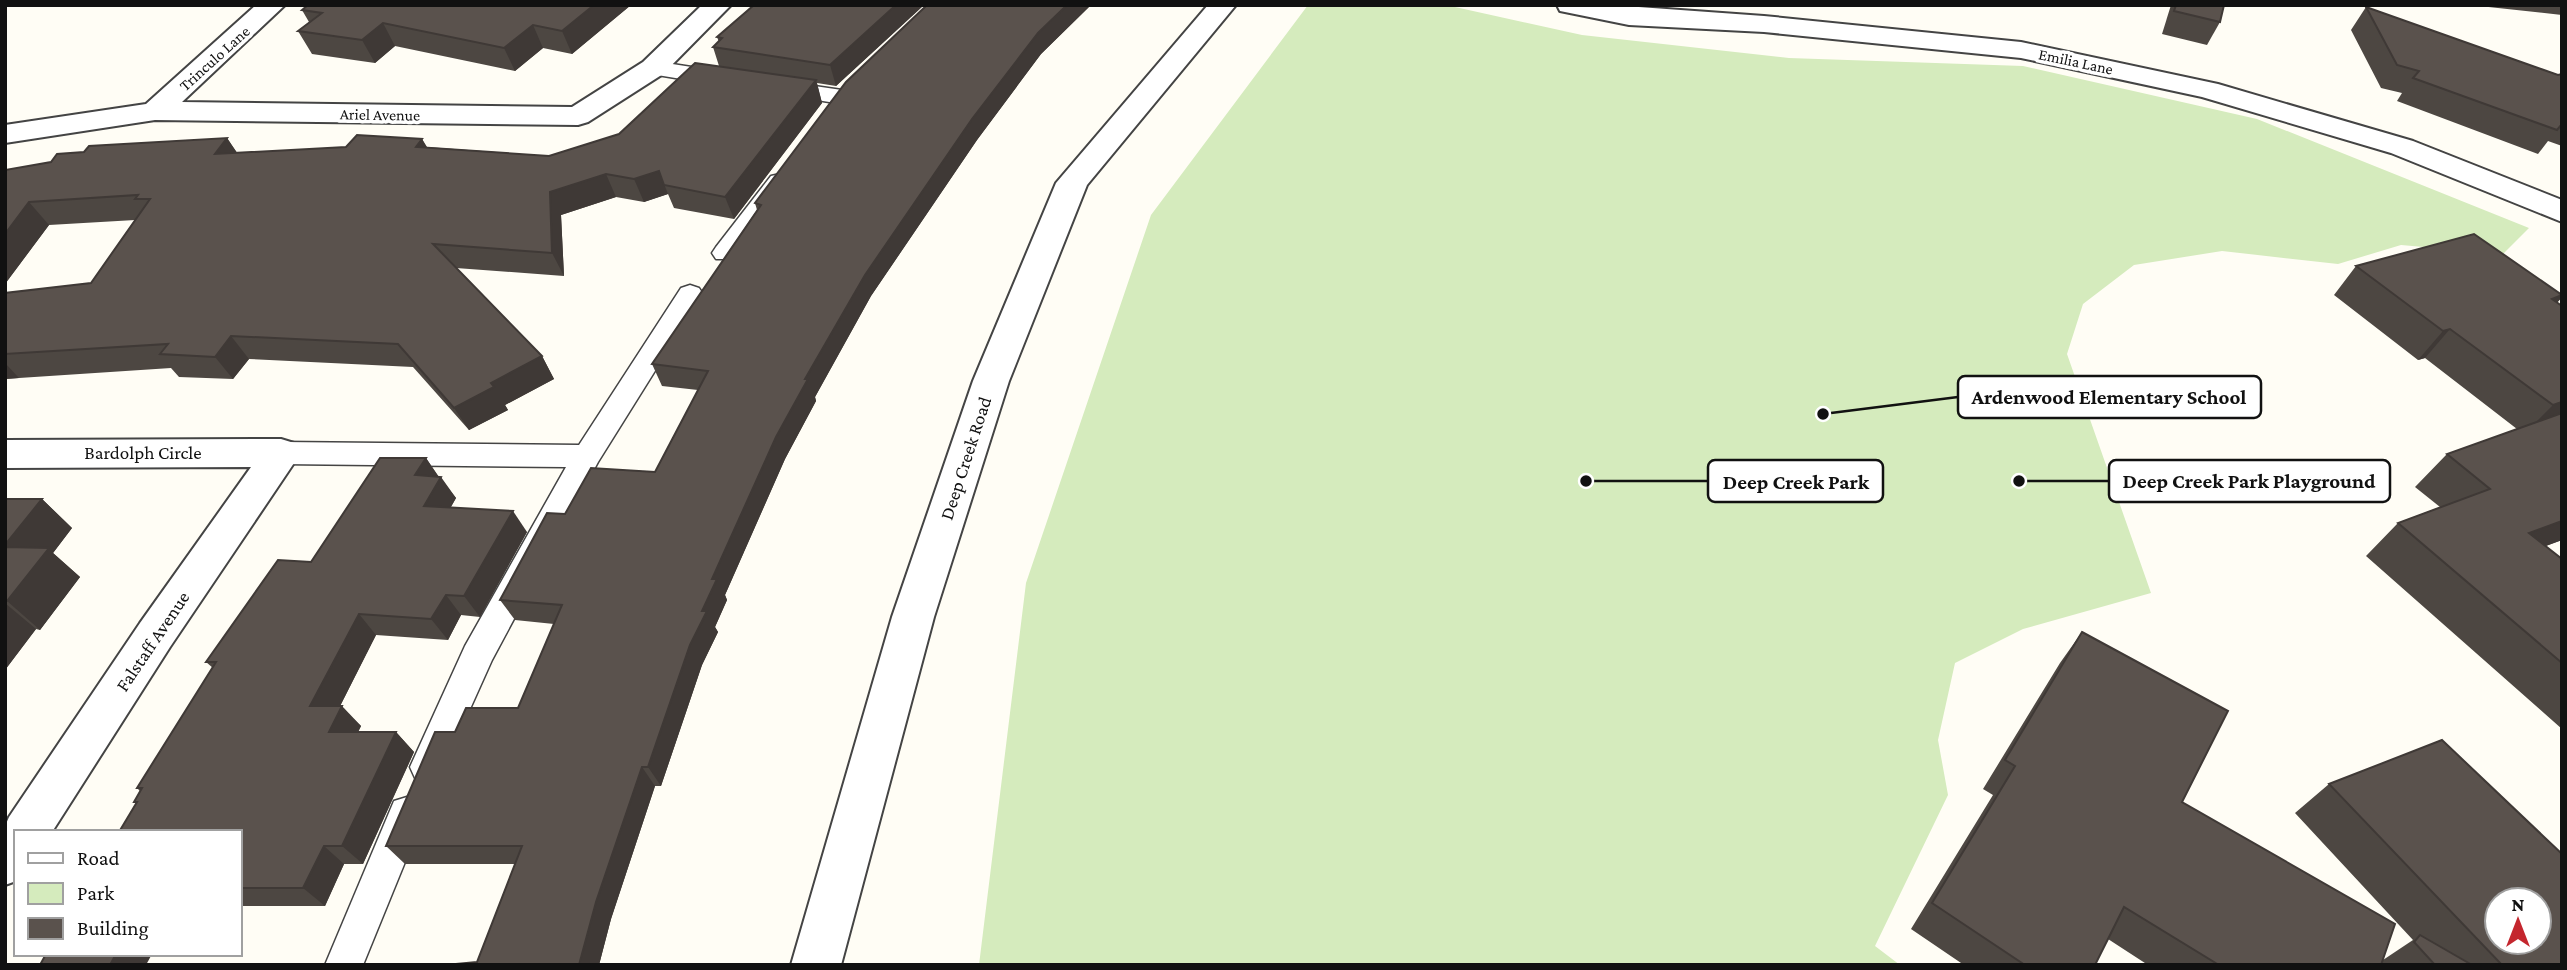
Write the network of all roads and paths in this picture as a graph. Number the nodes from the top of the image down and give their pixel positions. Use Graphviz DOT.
graph roads {
  1 [pos="272,5"];
  2 [pos="718,5"];
  3 [pos="1223,5"];
  4 [pos="1570,5"];
  5 [pos="1771,15"];
  6 [pos="653,68"];
  7 [pos="861,79"];
  8 [pos="842,97"];
  9 [pos="155,111"];
  10 [pos="825,120"];
  11 [pos="5,134"];
  12 [pos="792,164"];
  13 [pos="2562,212"];
  14 [pos="725,253"];
  15 [pos="690,294"];
  16 [pos="281,453"];
  17 [pos="5,454"];
  18 [pos="587,456"];
  19 [pos="27,830"];
  20 [pos="344,965"];
  21 [pos="816,965"];
  1 -- 9 [label="street, Trinculo Lane"];
  2 -- 6 [label="street, Ariel Avenue"];
  3 -- 21 [label="street, Deep Creek Road"];
  4 -- 5 [label="street, Emilia Lane"];
  5 -- 13 [label="street, Emilia Lane"];
  6 -- 8 [label="lane"];
  6 -- 9 [label="street, Ariel Avenue"];
  7 -- 8 [label="lane"];
  8 -- 10 [label="lane"];
  9 -- 11 [label="street, Ariel Avenue"];
  12 -- 14 [label="lane"];
  15 -- 18 [label="lane"];
  16 -- 17 [label="street, Bardolph Circle"];
  16 -- 18 [label="lane"];
  16 -- 19 [label="street, Falstaff Avenue"];
  18 -- 20 [label="lane"];
}
